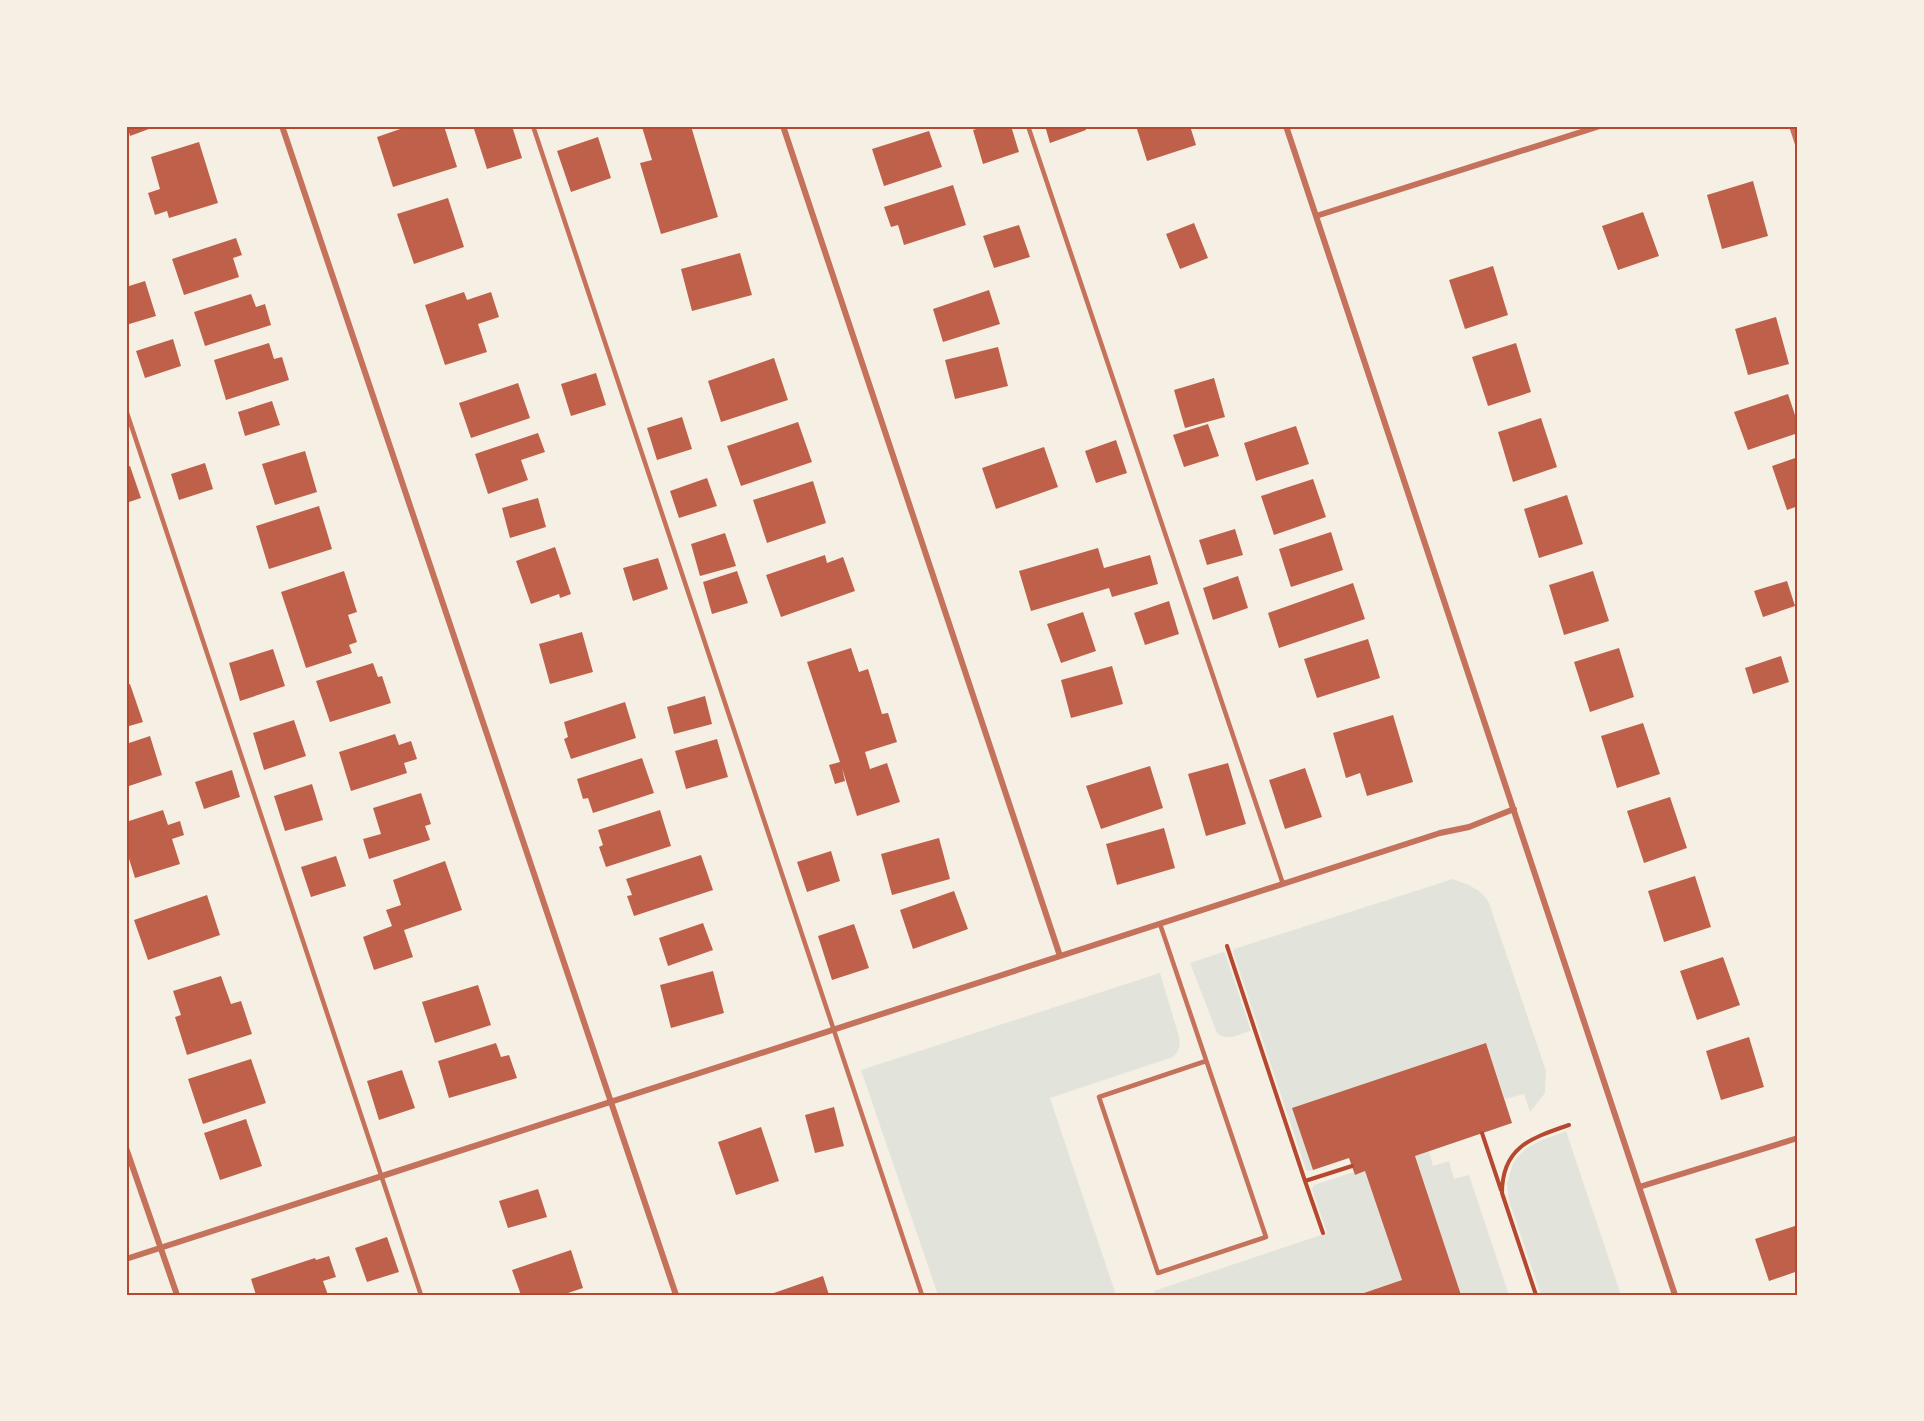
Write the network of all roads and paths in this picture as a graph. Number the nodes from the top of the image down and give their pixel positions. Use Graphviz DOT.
graph roads {
  1 [pos="282,126"];
  2 [pos="533,126"];
  3 [pos="783,126"];
  4 [pos="1028,126"];
  5 [pos="1286,126"];
  6 [pos="1600,126"];
  7 [pos="1792,126"];
  8 [pos="1798,144"];
  9 [pos="1316,216"];
  10 [pos="126,410"];
  11 [pos="1514,809"];
  12 [pos="1283,884"];
  13 [pos="1160,924"];
  14 [pos="1227,946"];
  15 [pos="1060,956"];
  16 [pos="834,1030"];
  17 [pos="1206,1061"];
  18 [pos="610,1102"];
  19 [pos="1569,1125"];
  20 [pos="1482,1133"];
  21 [pos="1798,1138"];
  22 [pos="126,1148"];
  23 [pos="1352,1166"];
  24 [pos="382,1176"];
  25 [pos="1305,1181"];
  26 [pos="1639,1187"];
  27 [pos="1502,1193"];
  28 [pos="1323,1233"];
  29 [pos="160,1248"];
  30 [pos="126,1259"];
  31 [pos="177,1295"];
  32 [pos="421,1295"];
  33 [pos="676,1295"];
  34 [pos="922,1295"];
  35 [pos="1536,1295"];
  36 [pos="1675,1295"];
  1 -- 18 [label="street"];
  2 -- 16 [label="lane"];
  3 -- 15 [label="street"];
  4 -- 12 [label="lane"];
  5 -- 9 [label="street"];
  6 -- 9 [label="street"];
  7 -- 8 [label="street"];
  9 -- 11 [label="street"];
  10 -- 24 [label="lane"];
  11 -- 12 [label="street"];
  11 -- 26 [label="street"];
  12 -- 13 [label="street"];
  13 -- 15 [label="street"];
  13 -- 17 [label="lane"];
  14 -- 25 [label="path"];
  15 -- 16 [label="street"];
  16 -- 18 [label="street"];
  16 -- 34 [label="lane"];
  17 -- 17 [label="lane"];
  18 -- 24 [label="street"];
  18 -- 33 [label="street"];
  19 -- 27 [label="path"];
  20 -- 27 [label="path"];
  21 -- 26 [label="street"];
  22 -- 29 [label="street"];
  23 -- 25 [label="path"];
  24 -- 29 [label="street"];
  24 -- 32 [label="lane"];
  25 -- 28 [label="path"];
  26 -- 36 [label="street"];
  27 -- 35 [label="path"];
  29 -- 30 [label="street"];
  29 -- 31 [label="street"];
}
